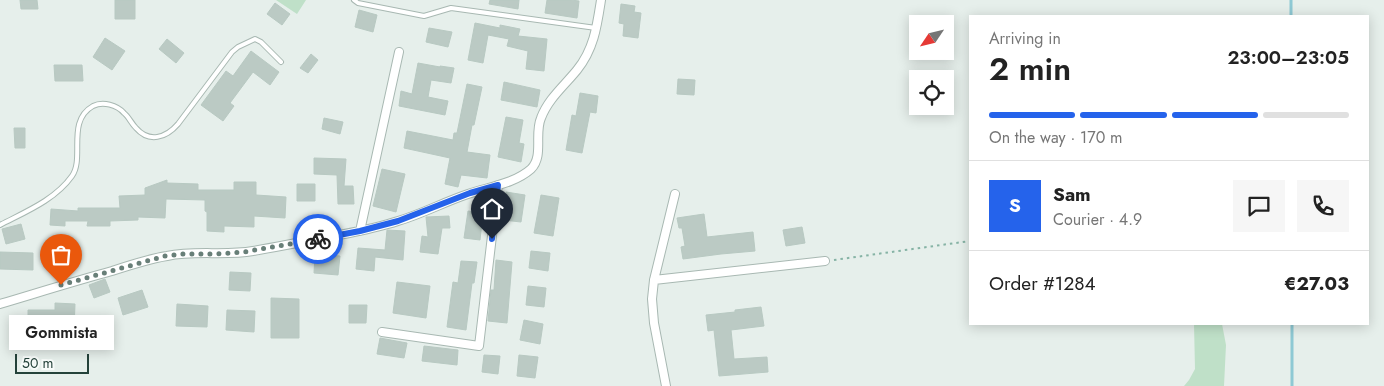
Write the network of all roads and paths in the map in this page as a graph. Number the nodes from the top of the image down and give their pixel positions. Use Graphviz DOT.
graph roads {
  1 [pos="354,0"];
  2 [pos="601,0"];
  3 [pos="596,28"];
  4 [pos="399,52"];
  5 [pos="281,62"];
  6 [pos="498,185"];
  7 [pos="675,194"];
  8 [pos="0,225"];
  9 [pos="360,231"];
  10 [pos="969,241"];
  11 [pos="826,261"];
  12 [pos="654,280"];
  13 [pos="0,304"];
  14 [pos="382,332"];
  15 [pos="666,386"];
  1 -- 3 [label="lane"];
  2 -- 3 [label="street"];
  3 -- 6 [label="street"];
  4 -- 9 [label="street"];
  5 -- 8 [label="lane"];
  6 -- 9 [label="street"];
  6 -- 14 [label="street"];
  7 -- 12 [label="street"];
  9 -- 13 [label="street"];
  10 -- 11 [label="path"];
  11 -- 12 [label="street"];
  12 -- 15 [label="street"];
}
